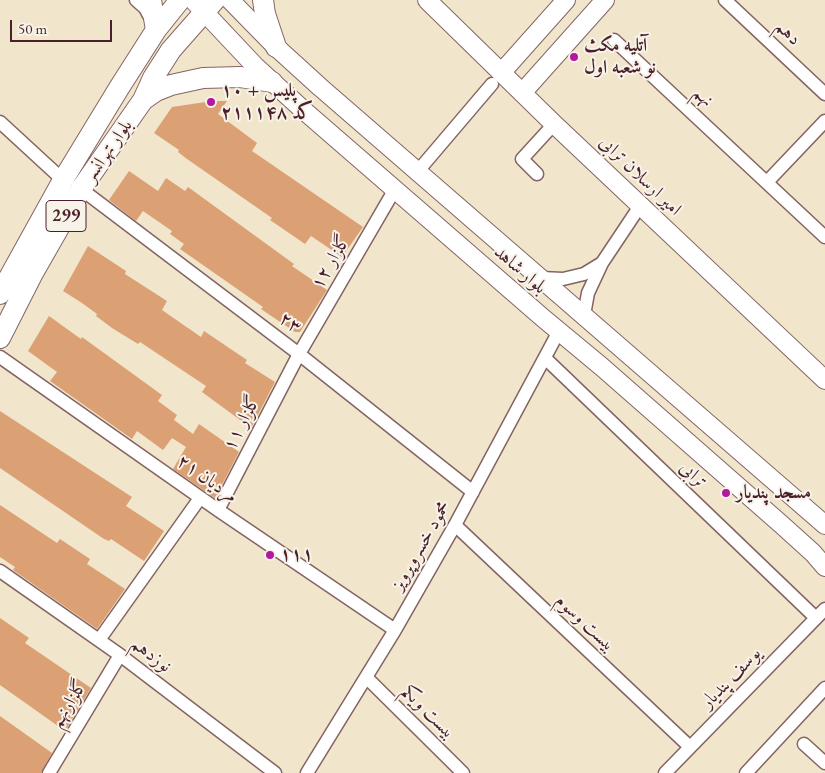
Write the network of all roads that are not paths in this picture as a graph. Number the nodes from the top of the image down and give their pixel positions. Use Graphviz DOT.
graph roads {
  1 [pos="136,0"];
  2 [pos="151,0"];
  3 [pos="180,0"];
  4 [pos="230,0"];
  5 [pos="263,0"];
  6 [pos="427,0"];
  7 [pos="566,0"];
  8 [pos="605,0"];
  9 [pos="725,0"];
  10 [pos="204,4"];
  11 [pos="156,30"];
  12 [pos="614,40"];
  13 [pos="276,47"];
  14 [pos="256,68"];
  15 [pos="497,79"];
  16 [pos="272,82"];
  17 [pos="522,93"];
  18 [pos="825,94"];
  19 [pos="143,100"];
  20 [pos="825,121"];
  21 [pos="0,122"];
  22 [pos="554,124"];
  23 [pos="418,171"];
  24 [pos="537,174"];
  25 [pos="63,180"];
  26 [pos="767,182"];
  27 [pos="81,189"];
  28 [pos="395,189"];
  29 [pos="640,206"];
  30 [pos="825,237"];
  31 [pos="602,263"];
  32 [pos="541,278"];
  33 [pos="0,294"];
  34 [pos="584,314"];
  35 [pos="559,331"];
  36 [pos="0,338"];
  37 [pos="299,354"];
  38 [pos="0,357"];
  39 [pos="544,358"];
  40 [pos="825,380"];
  41 [pos="473,492"];
  42 [pos="200,498"];
  43 [pos="218,510"];
  44 [pos="455,525"];
  45 [pos="825,525"];
  46 [pos="825,567"];
  47 [pos="0,571"];
  48 [pos="820,613"];
  49 [pos="395,630"];
  50 [pos="99,640"];
  51 [pos="120,655"];
  52 [pos="366,677"];
  53 [pos="825,688"];
  54 [pos="804,744"];
  55 [pos="690,747"];
  56 [pos="825,763"];
  57 [pos="49,773"];
  58 [pos="275,773"];
  59 [pos="307,773"];
  60 [pos="463,773"];
  61 [pos="664,773"];
  62 [pos="746,773"];
  1 -- 11 [label="street"];
  2 -- 11 [label="main road"];
  3 -- 11 [label="main road, بلوار تهرانسر"];
  4 -- 13 [label="main road, بلوار شاهد"];
  5 -- 13 [label="main road"];
  6 -- 15 [label="main road, امیر ارسلان ترابی"];
  7 -- 15 [label="main road"];
  8 -- 17 [label="main road"];
  9 -- 18 [label="street, دهم"];
  10 -- 14 [label="main road, بلوار شاهد"];
  10 -- 19 [label="main road, بلوار تهرانسر / 299"];
  11 -- 25 [label="main road, بلوار تهرانسر"];
  12 -- 26 [label="street, نهم"];
  13 -- 14 [label="main road"];
  13 -- 23 [label="main road, بلوار شاهد"];
  14 -- 16 [label="main road, بلوار شاهد"];
  15 -- 17 [label="main road, امیر ارسلان ترابی"];
  15 -- 23 [label="street"];
  16 -- 19 [label="main road"];
  16 -- 28 [label="main road, بلوار شاهد"];
  17 -- 22 [label="main road, امیر ارسلان ترابی"];
  19 -- 27 [label="main road, بلوار تهرانسر / 299"];
  20 -- 26 [label="street"];
  21 -- 25 [label="street"];
  22 -- 24 [label="street"];
  22 -- 29 [label="main road, امیر ارسلان ترابی"];
  23 -- 32 [label="main road, بلوار شاهد"];
  25 -- 33 [label="main road, بلوار تهرانسر"];
  26 -- 30 [label="street, نهم"];
  27 -- 36 [label="main road, بلوار تهرانسر / 299"];
  27 -- 37 [label="street, ۲۳"];
  28 -- 35 [label="main road, بلوار شاهد"];
  28 -- 37 [label="street, گلزار ۱۲"];
  29 -- 31 [label="street"];
  29 -- 40 [label="main road, امیر ارسلان ترابی"];
  31 -- 32 [label="street"];
  31 -- 34 [label="street"];
  32 -- 34 [label="main road, بلوار شاهد"];
  34 -- 45 [label="main road, بلوار شاهد"];
  35 -- 39 [label="street, محمود خسروپرویز"];
  35 -- 46 [label="main road, بلوار شاهد"];
  37 -- 41 [label="street, ۲۳"];
  37 -- 43 [label="street, گلزار ۱۱"];
  38 -- 42 [label="street, ۲۱ مردیان"];
  39 -- 41 [label="street, محمود خسروپرویز"];
  39 -- 48 [label="street, ترابی"];
  41 -- 44 [label="street, محمود خسروپرویز"];
  42 -- 43 [label="street, ۲۱ مردیان"];
  42 -- 50 [label="street"];
  43 -- 49 [label="street, ۲۱ مردیان"];
  44 -- 49 [label="street, محمود خسروپرویز"];
  44 -- 55 [label="street, بیست وسوم"];
  47 -- 50 [label="street, نوزدهم"];
  48 -- 55 [label="street, یوسف پندیار"];
  49 -- 52 [label="street, محمود خسروپرویز"];
  50 -- 51 [label="street, نوزدهم"];
  51 -- 57 [label="street, گلزارنهم"];
  51 -- 58 [label="street, نوزدهم"];
  52 -- 59 [label="street, محمود خسروپرویز"];
  52 -- 60 [label="street, بیست ویکم"];
  53 -- 62 [label="street"];
  54 -- 56 [label="street"];
  55 -- 61 [label="street, یوسف پندیار"];
}
